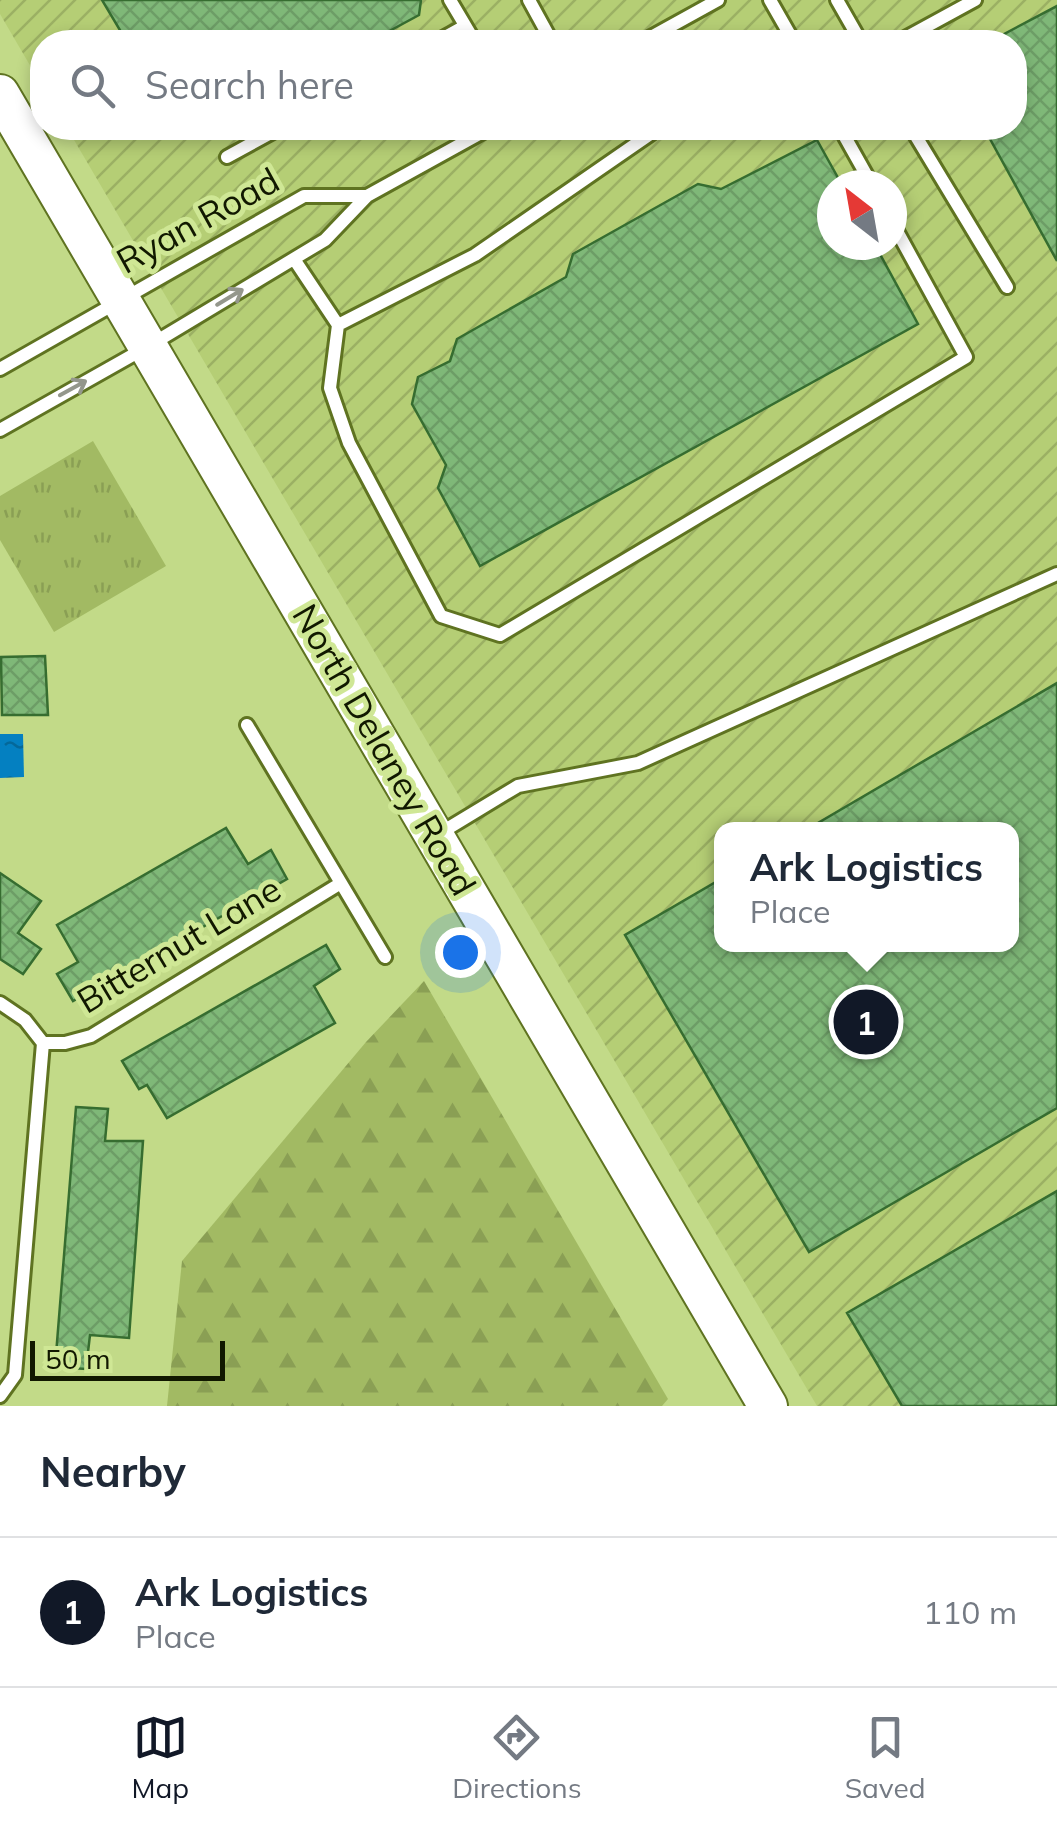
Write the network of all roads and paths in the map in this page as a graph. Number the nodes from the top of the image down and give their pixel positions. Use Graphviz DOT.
graph roads {
  1 [pos="450,0"];
  2 [pos="529,0"];
  3 [pos="718,0"];
  4 [pos="770,0"];
  5 [pos="837,0"];
  6 [pos="975,0"];
  7 [pos="465,26"];
  8 [pos="458,30"];
  9 [pos="467,30"];
  10 [pos="545,30"];
  11 [pos="664,30"];
  12 [pos="787,30"];
  13 [pos="854,30"];
  14 [pos="920,30"];
  15 [pos="0,94"];
  16 [pos="258,140"];
  17 [pos="468,140"];
  18 [pos="642,140"];
  19 [pos="847,140"];
  20 [pos="919,140"];
  21 [pos="226,157"];
  22 [pos="864,170"];
  23 [pos="366,196"];
  24 [pos="907,250"];
  25 [pos="294,258"];
  26 [pos="1006,287"];
  27 [pos="119,300"];
  28 [pos="338,324"];
  29 [pos="147,347"];
  30 [pos="0,369"];
  31 [pos="0,430"];
  32 [pos="1057,574"];
  33 [pos="247,725"];
  34 [pos="435,836"];
  35 [pos="341,883"];
  36 [pos="385,957"];
  37 [pos="0,1003"];
  38 [pos="44,1043"];
  39 [pos="0,1396"];
  40 [pos="768,1406"];
  1 -- 7 [label="lane"];
  2 -- 10 [label="lane"];
  3 -- 11 [label="lane"];
  4 -- 12 [label="lane"];
  5 -- 13 [label="lane"];
  6 -- 14 [label="lane"];
  7 -- 8 [label="lane"];
  7 -- 9 [label="lane"];
  15 -- 27 [label="street, North Delaney Road"];
  16 -- 21 [label="lane"];
  17 -- 23 [label="lane, Ryan Road"];
  18 -- 28 [label="lane"];
  19 -- 22 [label="lane"];
  20 -- 26 [label="lane"];
  23 -- 25 [label="lane, Ryan Road"];
  23 -- 27 [label="lane, Ryan Road"];
  24 -- 28 [label="lane"];
  25 -- 28 [label="lane"];
  29 -- 25 [label="lane, Ryan Road, one-way"];
  27 -- 29 [label="street, North Delaney Road"];
  27 -- 30 [label="lane, Ryan Road"];
  31 -- 29 [label="lane, Ryan Road, one-way"];
  29 -- 34 [label="street, North Delaney Road"];
  32 -- 34 [label="lane"];
  33 -- 35 [label="lane"];
  34 -- 40 [label="street, North Delaney Road"];
  35 -- 36 [label="lane"];
  35 -- 38 [label="lane, Bitternut Lane"];
  37 -- 38 [label="lane"];
  38 -- 39 [label="lane"];
}
